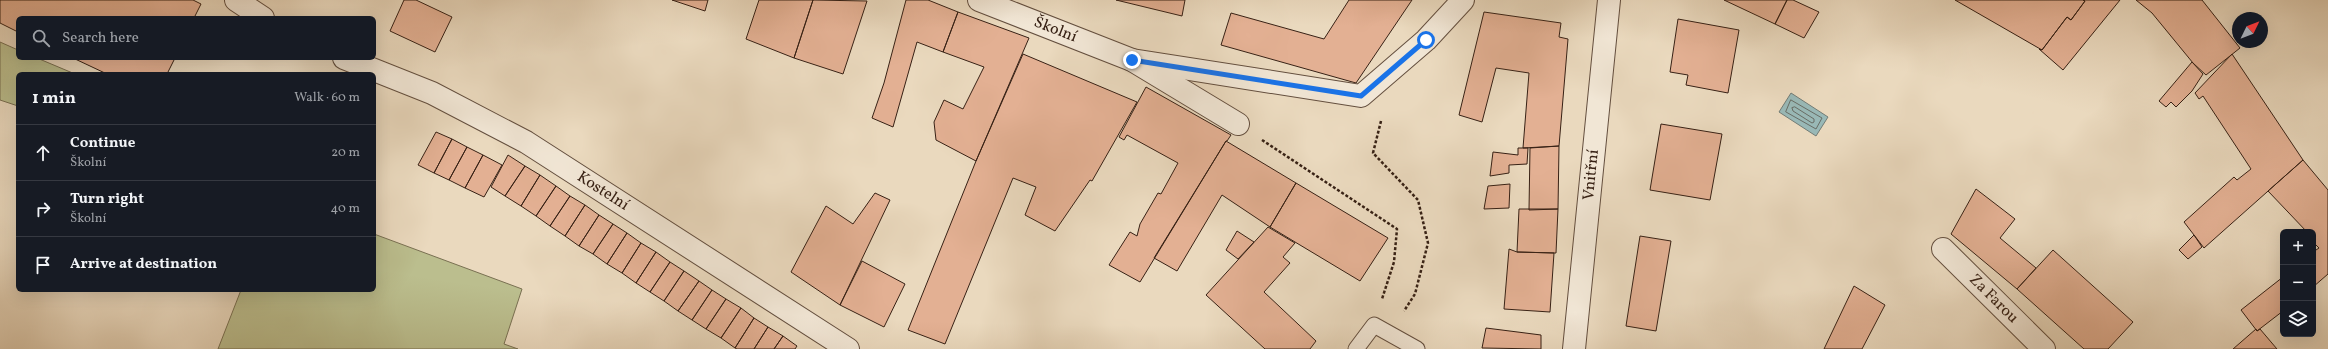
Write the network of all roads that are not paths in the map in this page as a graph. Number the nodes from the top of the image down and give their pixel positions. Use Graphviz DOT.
graph roads {
  1 [pos="236,0"];
  2 [pos="979,0"];
  3 [pos="1463,0"];
  4 [pos="1608,0"];
  5 [pos="260,16"];
  6 [pos="349,60"];
  7 [pos="1132,60"];
  8 [pos="1238,124"];
  9 [pos="1943,249"];
  10 [pos="848,349"];
  11 [pos="1356,349"];
  12 [pos="1417,349"];
  13 [pos="1574,349"];
  14 [pos="2044,349"];
  1 -- 5 [label="street"];
  2 -- 7 [label="street, Školní"];
  3 -- 7 [label="street, Školní"];
  4 -- 13 [label="street, Vnitřní"];
  6 -- 10 [label="street, Kostelní"];
  7 -- 8 [label="street, Školní"];
  9 -- 14 [label="street, Za Farou"];
  11 -- 12 [label="lane"];
}
